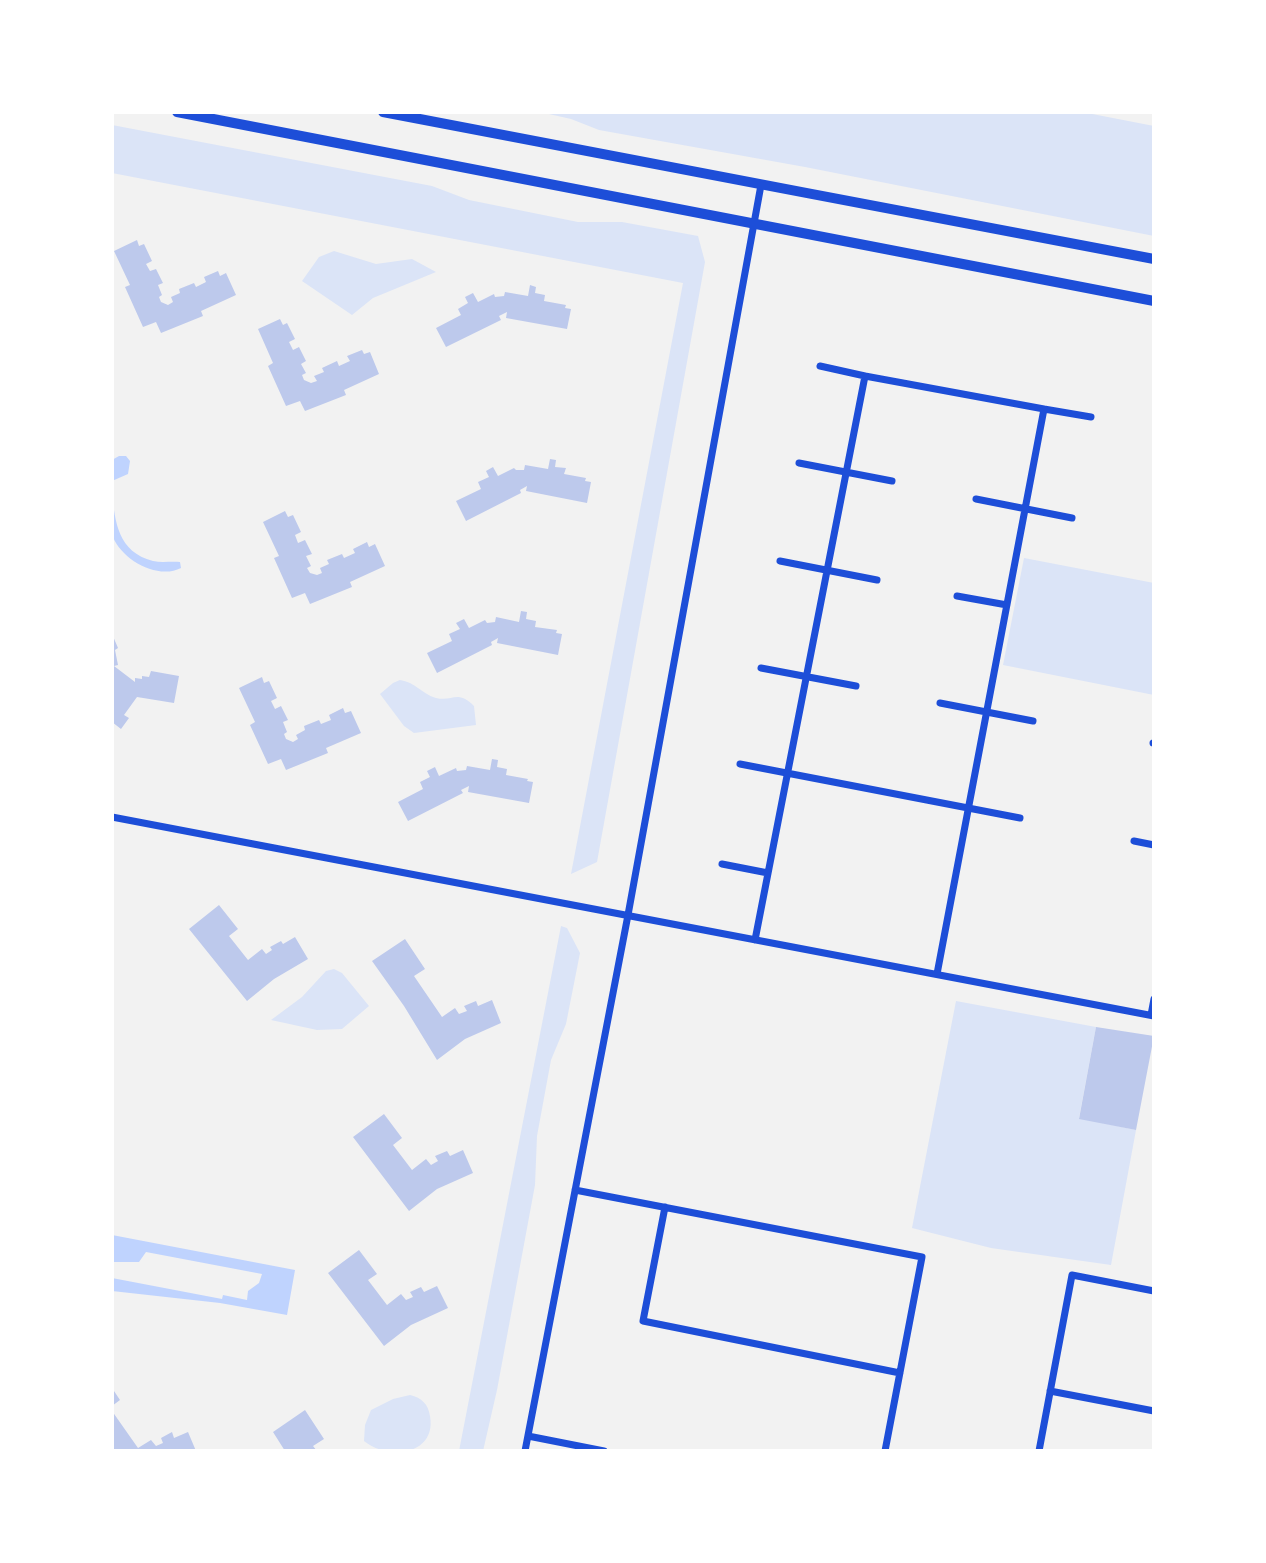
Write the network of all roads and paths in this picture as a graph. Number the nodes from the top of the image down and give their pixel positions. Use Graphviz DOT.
graph roads {
  1 [pos="177,112"];
  2 [pos="383,112"];
  3 [pos="761,185"];
  4 [pos="754,224"];
  5 [pos="1154,259"];
  6 [pos="1154,301"];
  7 [pos="820,366"];
  8 [pos="865,376"];
  9 [pos="1044,409"];
  10 [pos="1091,417"];
  11 [pos="799,463"];
  12 [pos="846,472"];
  13 [pos="892,481"];
  14 [pos="976,499"];
  15 [pos="1025,509"];
  16 [pos="1072,518"];
  17 [pos="780,561"];
  18 [pos="827,570"];
  19 [pos="877,580"];
  20 [pos="957,596"];
  21 [pos="1007,605"];
  22 [pos="761,668"];
  23 [pos="806,677"];
  24 [pos="856,686"];
  25 [pos="940,703"];
  26 [pos="986,712"];
  27 [pos="1033,721"];
  28 [pos="740,764"];
  29 [pos="787,774"];
  30 [pos="968,808"];
  31 [pos="112,817"];
  32 [pos="1020,818"];
  33 [pos="1134,841"];
  34 [pos="1154,845"];
  35 [pos="722,864"];
  36 [pos="768,873"];
  37 [pos="628,915"];
  38 [pos="755,940"];
  39 [pos="937,974"];
  40 [pos="1154,999"];
  41 [pos="1153,1015"];
  42 [pos="575,1190"];
  43 [pos="665,1207"];
  44 [pos="1154,1291"];
  45 [pos="900,1373"];
  46 [pos="1050,1391"];
  47 [pos="1154,1411"];
  48 [pos="528,1436"];
  49 [pos="525,1451"];
  50 [pos="604,1451"];
  51 [pos="885,1451"];
  52 [pos="1039,1451"];
  1 -- 4 [label="main road"];
  2 -- 3 [label="main road"];
  3 -- 4 [label="street"];
  3 -- 5 [label="main road"];
  4 -- 6 [label="main road"];
  4 -- 37 [label="street"];
  7 -- 8 [label="street"];
  8 -- 9 [label="street"];
  8 -- 12 [label="street"];
  9 -- 10 [label="street"];
  9 -- 15 [label="street"];
  11 -- 12 [label="street"];
  12 -- 13 [label="street"];
  12 -- 18 [label="street"];
  14 -- 15 [label="street"];
  15 -- 16 [label="street"];
  15 -- 21 [label="street"];
  17 -- 18 [label="street"];
  18 -- 19 [label="street"];
  18 -- 23 [label="street"];
  20 -- 21 [label="street"];
  21 -- 26 [label="street"];
  22 -- 23 [label="street"];
  23 -- 24 [label="street"];
  23 -- 29 [label="street"];
  25 -- 26 [label="street"];
  26 -- 27 [label="street"];
  26 -- 30 [label="street"];
  28 -- 29 [label="street"];
  29 -- 30 [label="street"];
  29 -- 36 [label="street"];
  30 -- 32 [label="street"];
  30 -- 39 [label="street"];
  31 -- 37 [label="street"];
  33 -- 34 [label="street"];
  35 -- 36 [label="street"];
  36 -- 38 [label="street"];
  37 -- 38 [label="street"];
  37 -- 42 [label="street"];
  38 -- 39 [label="street"];
  39 -- 41 [label="street"];
  40 -- 41 [label="street"];
  42 -- 43 [label="street"];
  42 -- 48 [label="street"];
  43 -- 45 [label="street"];
  43 -- 45 [label="street"];
  44 -- 46 [label="street"];
  45 -- 51 [label="street"];
  46 -- 47 [label="street"];
  46 -- 52 [label="street"];
  48 -- 49 [label="street"];
  48 -- 50 [label="street"];
}
